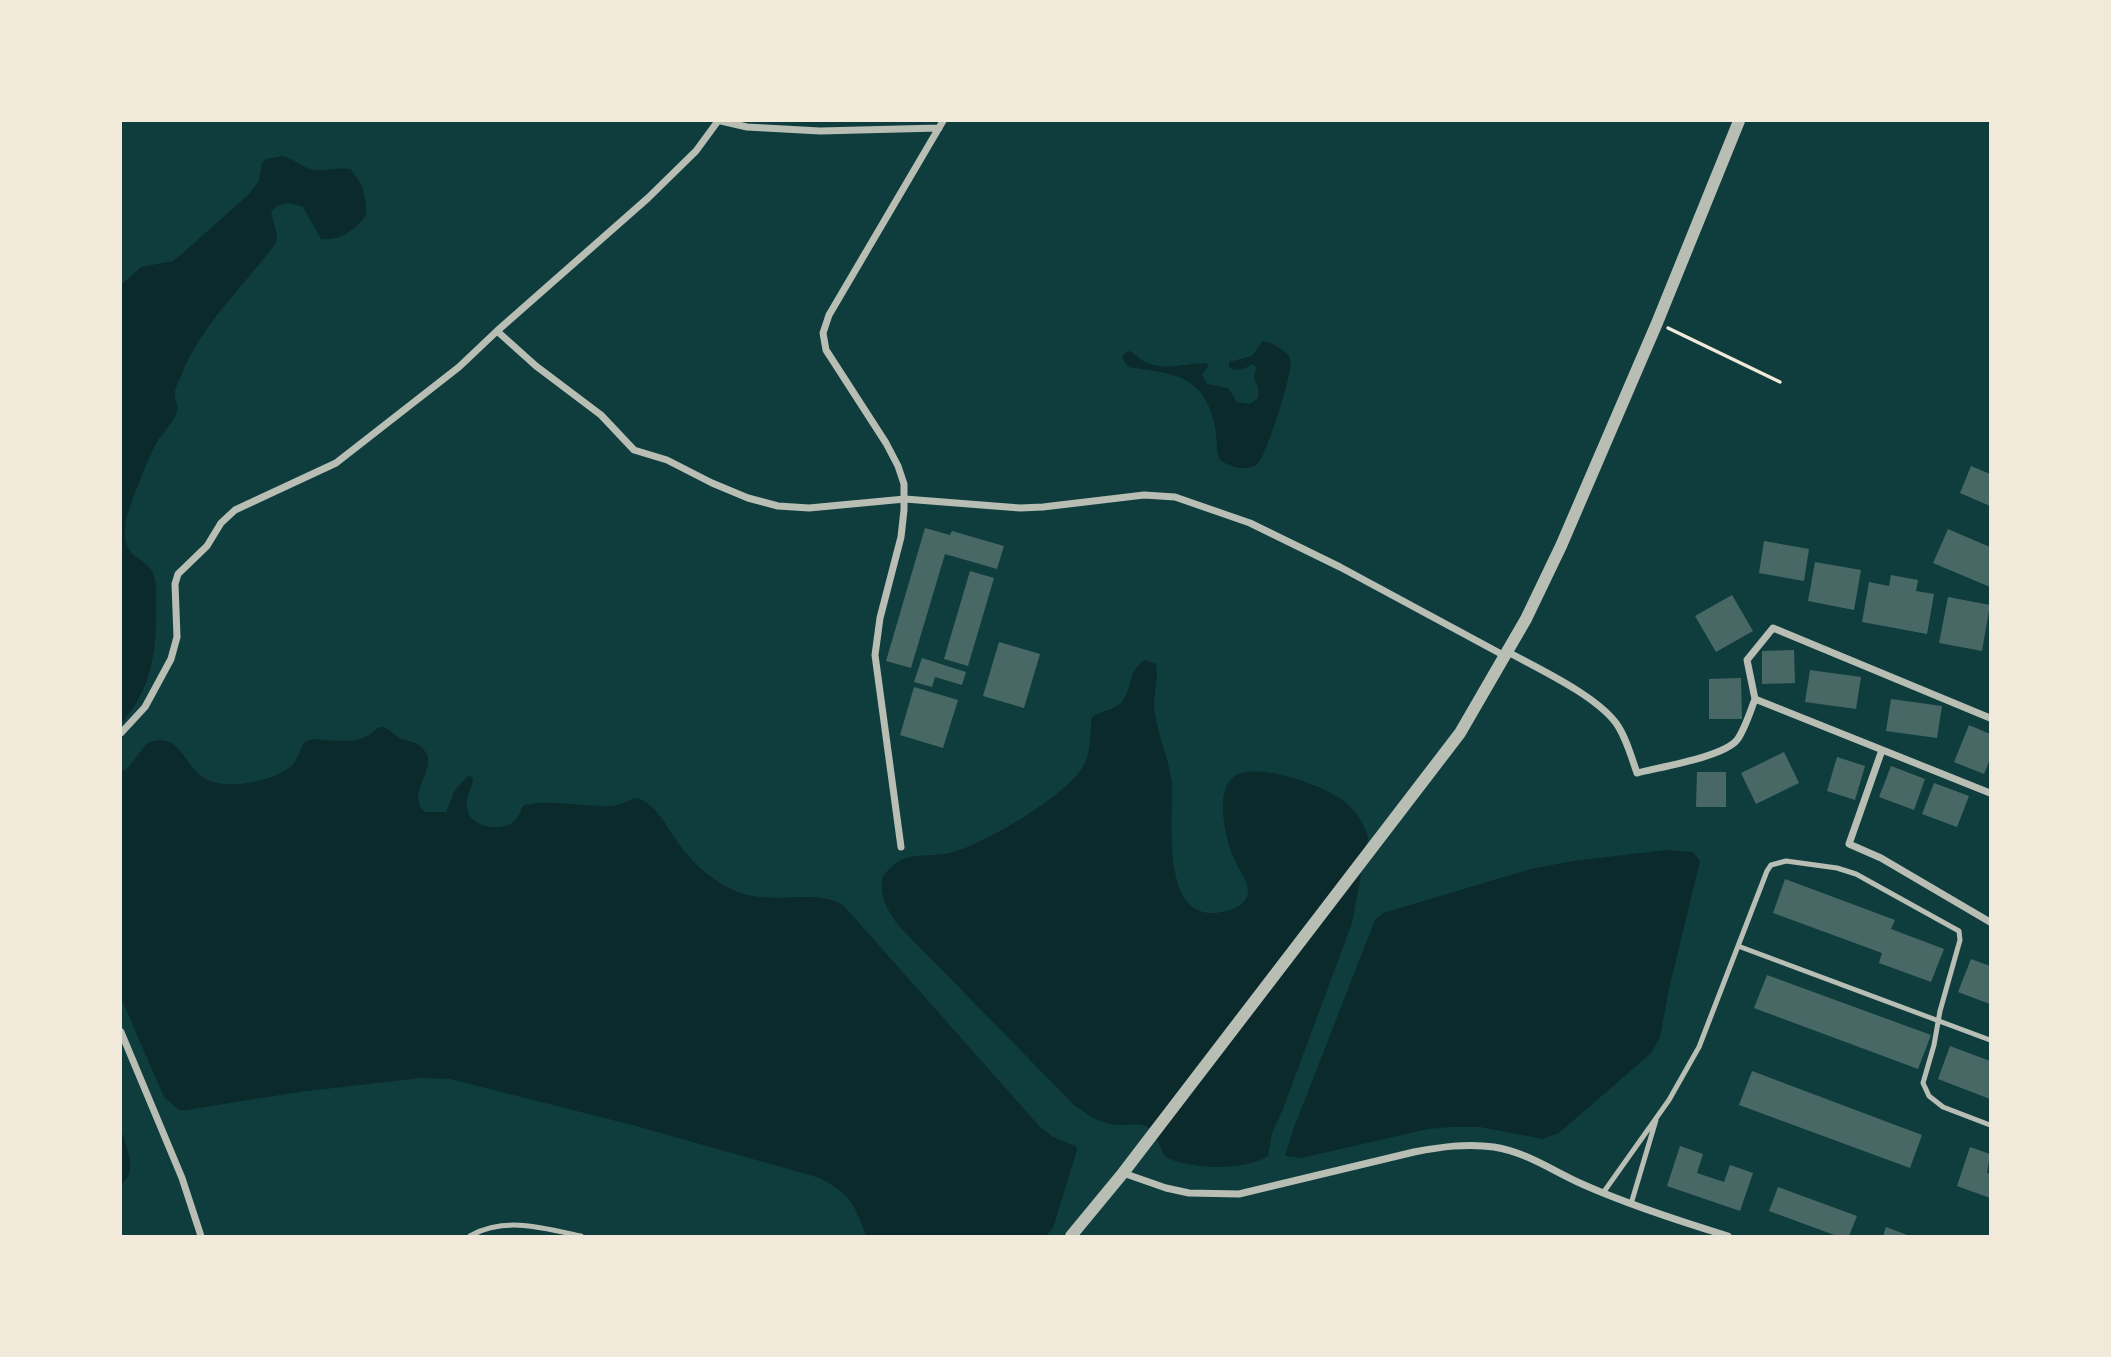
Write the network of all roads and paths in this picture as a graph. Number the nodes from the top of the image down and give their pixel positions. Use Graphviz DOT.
graph roads {
  1 [pos="720,121"];
  2 [pos="1739,121"];
  3 [pos="941,124"];
  4 [pos="1657,323"];
  5 [pos="497,331"];
  6 [pos="1780,382"];
  7 [pos="905,499"];
  8 [pos="1507,654"];
  9 [pos="1755,699"];
  10 [pos="1990,718"];
  11 [pos="121,733"];
  12 [pos="1882,750"];
  13 [pos="1990,793"];
  14 [pos="901,847"];
  15 [pos="1990,922"];
  16 [pos="1738,946"];
  17 [pos="1938,1020"];
  18 [pos="121,1032"];
  19 [pos="1990,1040"];
  20 [pos="1658,1114"];
  21 [pos="1990,1125"];
  22 [pos="1123,1173"];
  23 [pos="1603,1193"];
  24 [pos="1631,1204"];
  25 [pos="201,1236"];
  26 [pos="470,1236"];
  27 [pos="581,1236"];
  28 [pos="1071,1236"];
  29 [pos="1728,1236"];
  1 -- 3 [label="street"];
  1 -- 5 [label="street"];
  2 -- 4 [label="street"];
  3 -- 7 [label="street"];
  4 -- 6 [label="path"];
  4 -- 8 [label="street"];
  5 -- 7 [label="street"];
  5 -- 11 [label="street"];
  7 -- 8 [label="street"];
  7 -- 14 [label="street"];
  8 -- 9 [label="street"];
  8 -- 22 [label="street"];
  9 -- 10 [label="street"];
  9 -- 12 [label="street"];
  12 -- 13 [label="street"];
  12 -- 15 [label="street"];
  16 -- 17 [label="lane"];
  16 -- 17 [label="lane"];
  16 -- 20 [label="lane"];
  17 -- 19 [label="lane"];
  17 -- 21 [label="lane"];
  18 -- 25 [label="street"];
  20 -- 23 [label="lane"];
  20 -- 24 [label="lane"];
  22 -- 23 [label="street"];
  22 -- 28 [label="street"];
  23 -- 24 [label="street"];
  24 -- 29 [label="street"];
  26 -- 27 [label="lane"];
}
